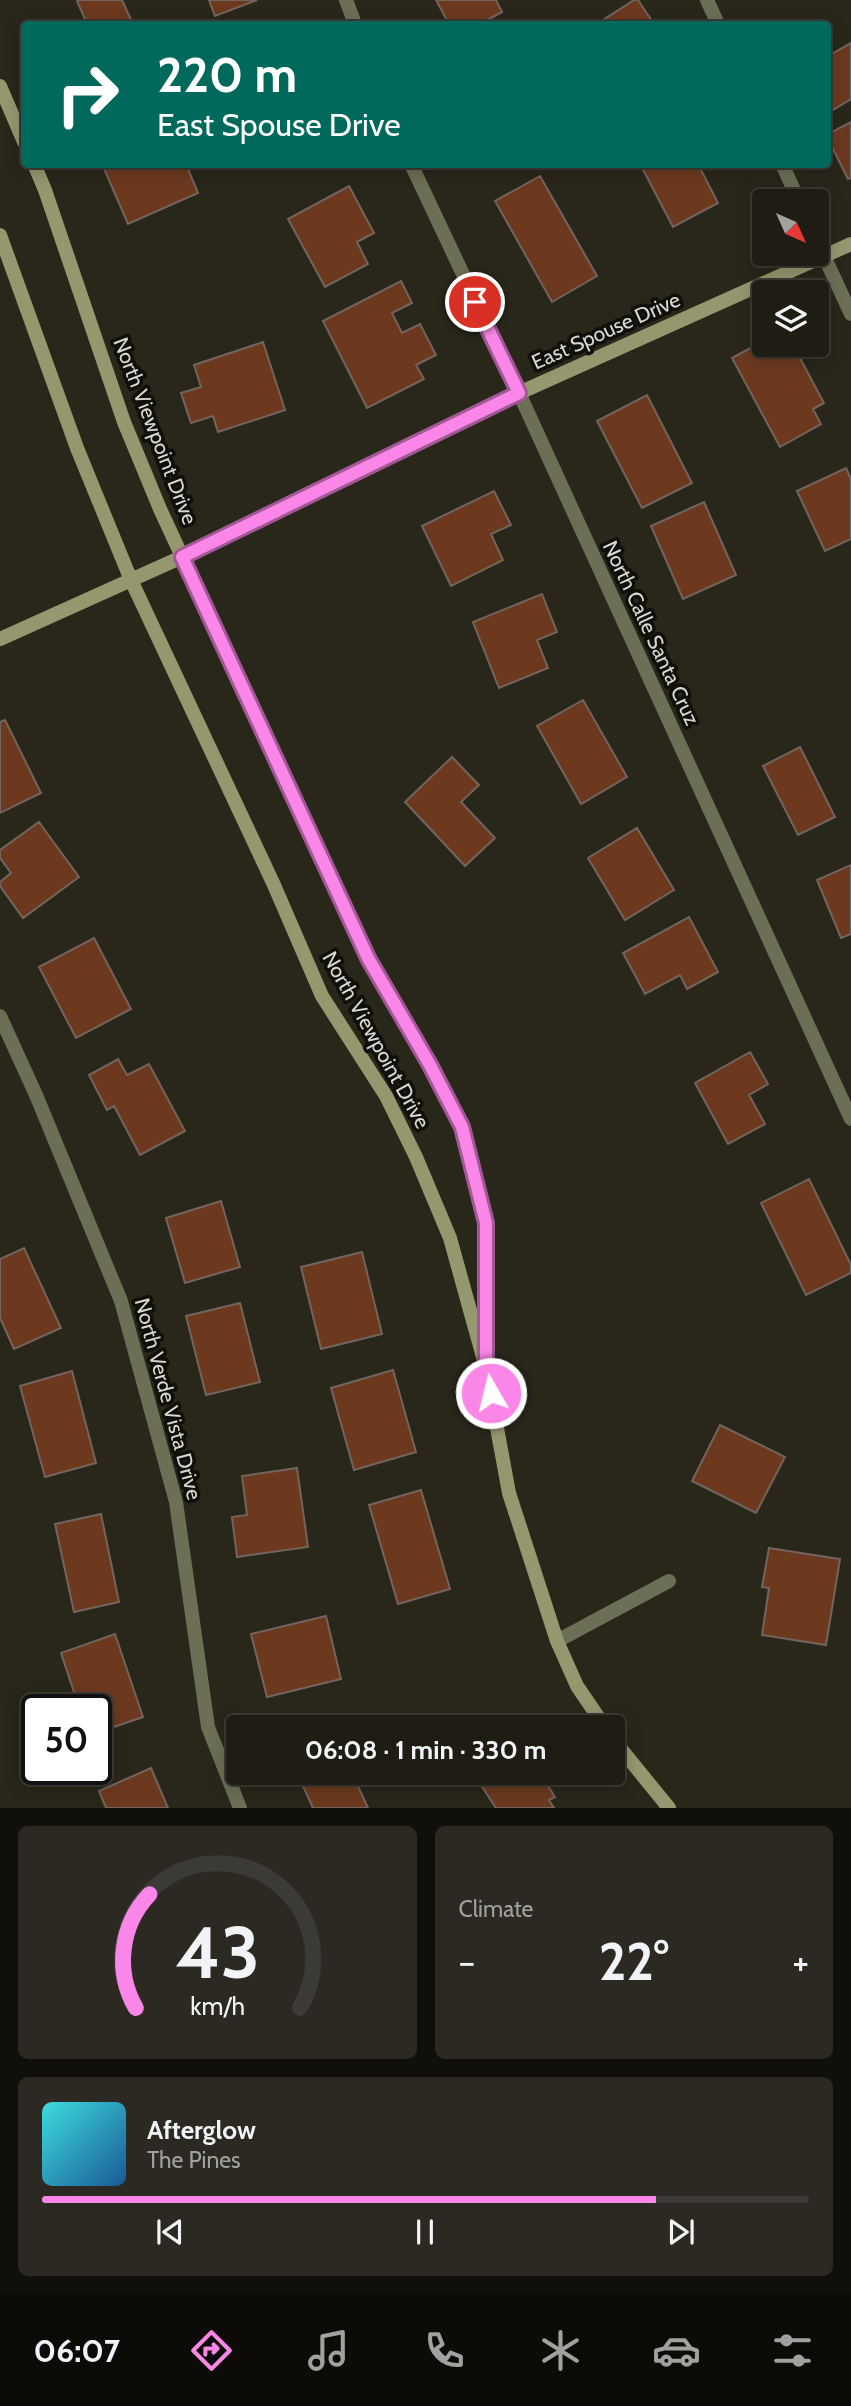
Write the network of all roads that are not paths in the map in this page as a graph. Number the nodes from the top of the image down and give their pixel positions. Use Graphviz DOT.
graph roads {
  1 [pos="346,0"];
  2 [pos="707,0"];
  3 [pos="354,21"];
  4 [pos="717,21"];
  5 [pos="0,86"];
  6 [pos="21,135"];
  7 [pos="36,168"];
  8 [pos="413,168"];
  9 [pos="784,168"];
  10 [pos="793,189"];
  11 [pos="0,235"];
  12 [pos="851,244"];
  13 [pos="830,253"];
  14 [pos="802,266"];
  15 [pos="829,266"];
  16 [pos="851,314"];
  17 [pos="519,393"];
  18 [pos="182,557"];
  19 [pos="131,580"];
  20 [pos="0,639"];
  21 [pos="0,1017"];
  22 [pos="851,1119"];
  23 [pos="486,1368"];
  24 [pos="669,1581"];
  25 [pos="557,1641"];
  26 [pos="597,1715"];
  27 [pos="625,1754"];
  28 [pos="240,1808"];
  29 [pos="669,1808"];
  1 -- 3 [label="street"];
  2 -- 4 [label="street"];
  5 -- 6 [label="main road"];
  7 -- 18 [label="main road, North Viewpoint Drive"];
  8 -- 17 [label="street, North Calle Santa Cruz"];
  9 -- 10 [label="street"];
  11 -- 19 [label="main road, North Viewpoint Drive"];
  12 -- 13 [label="main road, East Spouse Drive"];
  14 -- 17 [label="main road, East Spouse Drive"];
  15 -- 16 [label="street"];
  17 -- 18 [label="main road, East Spouse Drive"];
  17 -- 22 [label="street, North Calle Santa Cruz"];
  18 -- 19 [label="main road, East Spouse Drive"];
  18 -- 23 [label="main road, North Viewpoint Drive"];
  19 -- 20 [label="main road, East Spouse Drive"];
  19 -- 23 [label="main road, North Viewpoint Drive"];
  21 -- 28 [label="street, North Verde Vista Drive"];
  23 -- 25 [label="main road, North Viewpoint Drive"];
  24 -- 25 [label="street"];
  25 -- 26 [label="main road, North Viewpoint Drive"];
  27 -- 29 [label="main road"];
}
